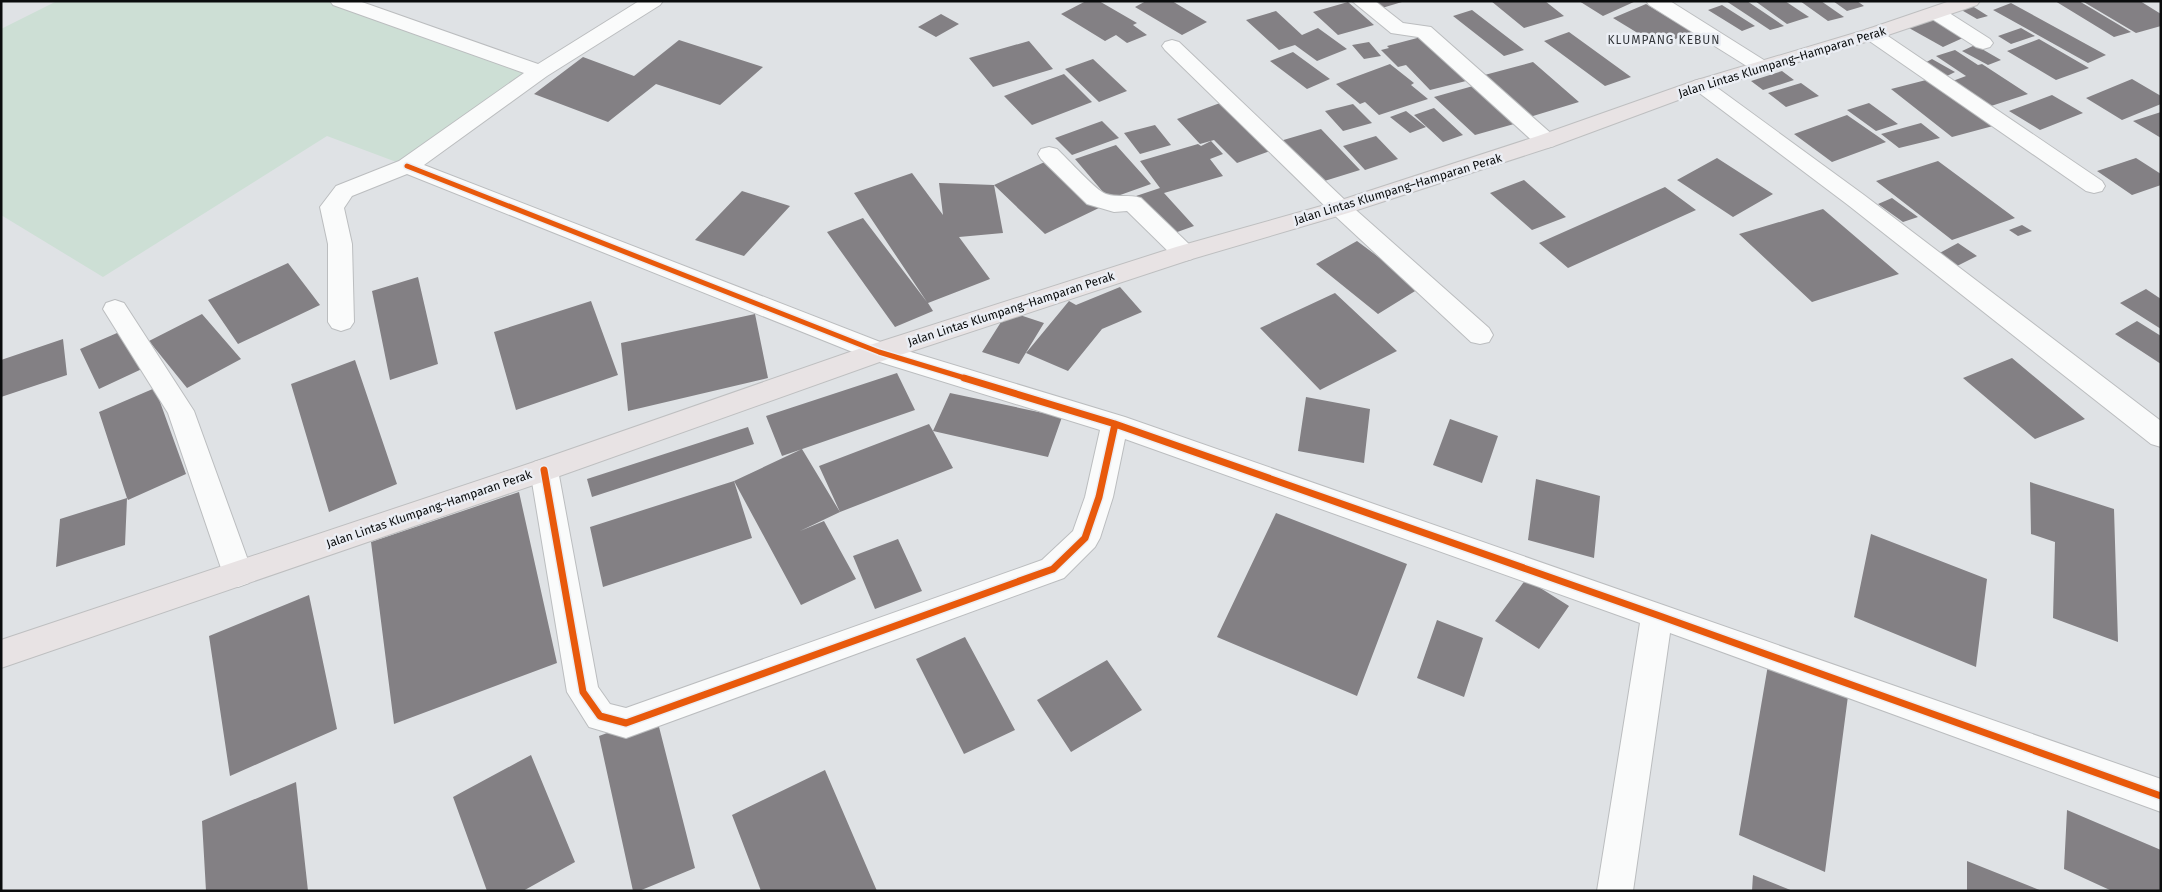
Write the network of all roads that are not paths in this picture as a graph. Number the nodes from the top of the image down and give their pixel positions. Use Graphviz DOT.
graph roads {
  1 [pos="340,1"];
  2 [pos="653,1"];
  3 [pos="1362,1"];
  4 [pos="1656,1"];
  5 [pos="1970,1"];
  6 [pos="1936,13"];
  7 [pos="1872,34"];
  8 [pos="1983,43"];
  9 [pos="1172,46"];
  10 [pos="1760,66"];
  11 [pos="540,72"];
  12 [pos="1701,85"];
  13 [pos="1546,142"];
  14 [pos="1049,154"];
  15 [pos="407,166"];
  16 [pos="2094,186"];
  17 [pos="1340,208"];
  18 [pos="1184,253"];
  19 [pos="115,309"];
  20 [pos="341,322"];
  21 [pos="1480,335"];
  22 [pos="880,352"];
  23 [pos="1115,424"];
  24 [pos="2161,436"];
  25 [pos="544,470"];
  26 [pos="238,574"];
  27 [pos="1657,615"];
  28 [pos="1,654"];
  29 [pos="2161,796"];
  30 [pos="1615,891"];
  1 -- 11 [label="street"];
  2 -- 11 [label="street"];
  3 -- 13 [label="street"];
  4 -- 10 [label="street"];
  5 -- 6 [label="main road, Jalan Lintas Klumpang–Hamparan Perak"];
  6 -- 7 [label="main road, Jalan Lintas Klumpang–Hamparan Perak"];
  6 -- 8 [label="street"];
  7 -- 10 [label="main road, Jalan Lintas Klumpang–Hamparan Perak"];
  7 -- 16 [label="street"];
  9 -- 17 [label="street"];
  10 -- 12 [label="main road, Jalan Lintas Klumpang–Hamparan Perak"];
  11 -- 15 [label="street"];
  12 -- 13 [label="main road, Jalan Lintas Klumpang–Hamparan Perak"];
  12 -- 24 [label="street"];
  13 -- 17 [label="main road, Jalan Lintas Klumpang–Hamparan Perak"];
  14 -- 18 [label="street"];
  15 -- 20 [label="street"];
  15 -- 22 [label="street"];
  17 -- 18 [label="main road, Jalan Lintas Klumpang–Hamparan Perak"];
  17 -- 21 [label="street"];
  18 -- 22 [label="main road, Jalan Lintas Klumpang–Hamparan Perak"];
  19 -- 26 [label="street"];
  22 -- 23 [label="street"];
  22 -- 25 [label="main road, Jalan Lintas Klumpang–Hamparan Perak"];
  23 -- 25 [label="street"];
  23 -- 27 [label="street"];
  25 -- 26 [label="main road, Jalan Lintas Klumpang–Hamparan Perak"];
  26 -- 28 [label="main road, Jalan Lintas Klumpang–Hamparan Perak"];
  27 -- 29 [label="street"];
  27 -- 30 [label="street"];
}
